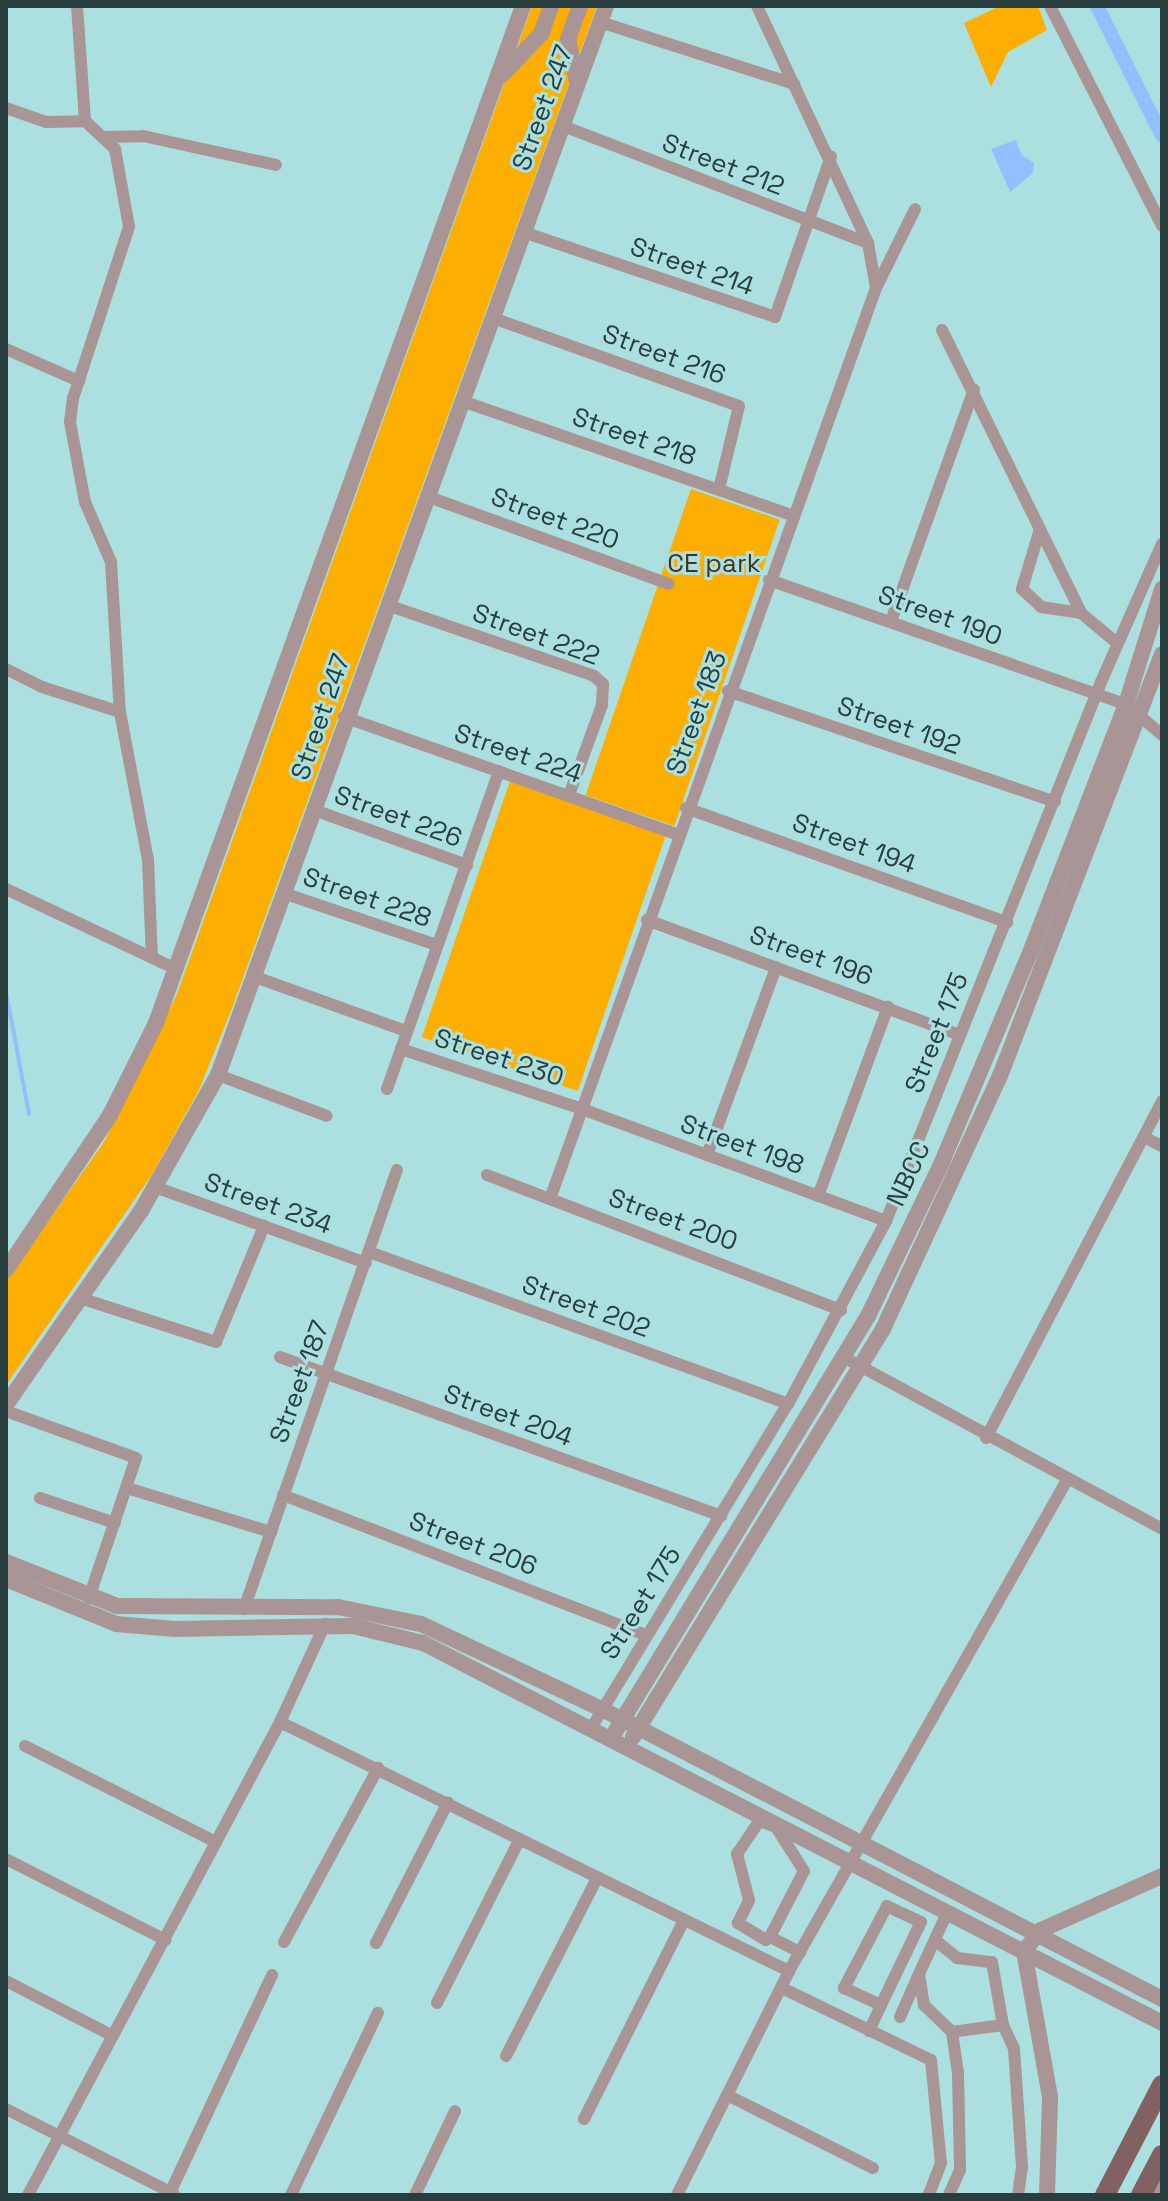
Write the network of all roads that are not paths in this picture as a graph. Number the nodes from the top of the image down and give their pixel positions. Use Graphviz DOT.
graph roads {
  1 [pos="77,6"];
  2 [pos="523,6"];
  3 [pos="551,6"];
  4 [pos="580,6"];
  5 [pos="757,6"];
  6 [pos="1050,6"];
  7 [pos="603,14"];
  8 [pos="496,82"];
  9 [pos="578,84"];
  10 [pos="794,84"];
  11 [pos="6,108"];
  12 [pos="85,121"];
  13 [pos="563,126"];
  14 [pos="104,137"];
  15 [pos="831,156"];
  16 [pos="276,165"];
  17 [pos="915,209"];
  18 [pos="810,222"];
  19 [pos="1162,226"];
  20 [pos="523,232"];
  21 [pos="868,243"];
  22 [pos="876,288"];
  23 [pos="493,318"];
  24 [pos="942,330"];
  25 [pos="6,349"];
  26 [pos="79,381"];
  27 [pos="974,389"];
  28 [pos="462,401"];
  29 [pos="719,489"];
  30 [pos="426,496"];
  31 [pos="792,515"];
  32 [pos="1040,529"];
  33 [pos="1162,544"];
  34 [pos="769,580"];
  35 [pos="669,584"];
  36 [pos="1162,589"];
  37 [pos="387,605"];
  38 [pos="1081,613"];
  39 [pos="891,621"];
  40 [pos="1117,643"];
  41 [pos="1162,654"];
  42 [pos="6,669"];
  43 [pos="728,691"];
  44 [pos="1095,696"];
  45 [pos="1126,704"];
  46 [pos="120,712"];
  47 [pos="344,717"];
  48 [pos="1142,717"];
  49 [pos="1162,735"];
  50 [pos="499,771"];
  51 [pos="569,795"];
  52 [pos="1055,802"];
  53 [pos="686,808"];
  54 [pos="314,810"];
  55 [pos="677,834"];
  56 [pos="467,865"];
  57 [pos="6,889"];
  58 [pos="283,893"];
  59 [pos="647,920"];
  60 [pos="1007,922"];
  61 [pos="437,945"];
  62 [pos="152,958"];
  63 [pos="776,967"];
  64 [pos="176,969"];
  65 [pos="255,977"];
  66 [pos="888,1007"];
  67 [pos="406,1031"];
  68 [pos="960,1035"];
  69 [pos="401,1049"];
  70 [pos="218,1075"];
  71 [pos="387,1089"];
  72 [pos="1162,1101"];
  73 [pos="582,1109"];
  74 [pos="327,1116"];
  75 [pos="1158,1122"];
  76 [pos="1144,1137"];
  77 [pos="1162,1146"];
  78 [pos="707,1155"];
  79 [pos="397,1170"];
  80 [pos="487,1175"];
  81 [pos="155,1187"];
  82 [pos="818,1196"];
  83 [pos="550,1199"];
  84 [pos="886,1221"];
  85 [pos="264,1226"];
  86 [pos="368,1258"];
  87 [pos="6,1270"];
  88 [pos="80,1298"];
  89 [pos="841,1310"];
  90 [pos="280,1357"];
  91 [pos="845,1358"];
  92 [pos="862,1369"];
  93 [pos="326,1374"];
  94 [pos="788,1404"];
  95 [pos="6,1408"];
  96 [pos="986,1438"];
  97 [pos="1067,1480"];
  98 [pos="127,1488"];
  99 [pos="283,1495"];
  100 [pos="40,1498"];
  101 [pos="721,1516"];
  102 [pos="115,1523"];
  103 [pos="1162,1529"];
  104 [pos="271,1532"];
  105 [pos="6,1562"];
  106 [pos="6,1579"];
  107 [pos="89,1598"];
  108 [pos="244,1609"];
  109 [pos="325,1624"];
  110 [pos="646,1635"];
  111 [pos="602,1709"];
  112 [pos="621,1720"];
  113 [pos="280,1722"];
  114 [pos="592,1727"];
  115 [pos="638,1728"];
  116 [pos="612,1737"];
  117 [pos="25,1746"];
  118 [pos="628,1746"];
  119 [pos="378,1768"];
  120 [pos="448,1802"];
  121 [pos="520,1839"];
  122 [pos="216,1842"];
  123 [pos="861,1845"];
  124 [pos="6,1859"];
  125 [pos="852,1861"];
  126 [pos="1162,1876"];
  127 [pos="597,1878"];
  128 [pos="902,1888"];
  129 [pos="924,1900"];
  130 [pos="892,1909"];
  131 [pos="947,1913"];
  132 [pos="914,1919"];
  133 [pos="684,1920"];
  134 [pos="1032,1936"];
  135 [pos="770,1937"];
  136 [pos="166,1940"];
  137 [pos="935,1940"];
  138 [pos="284,1942"];
  139 [pos="376,1943"];
  140 [pos="1024,1951"];
  141 [pos="800,1952"];
  142 [pos="789,1971"];
  143 [pos="919,1974"];
  144 [pos="272,1975"];
  145 [pos="6,1981"];
  146 [pos="782,1988"];
  147 [pos="1162,1999"];
  148 [pos="437,2003"];
  149 [pos="881,2005"];
  150 [pos="378,2013"];
  151 [pos="900,2017"];
  152 [pos="1162,2023"];
  153 [pos="1003,2025"];
  154 [pos="869,2031"];
  155 [pos="952,2032"];
  156 [pos="113,2036"];
  157 [pos="506,2056"];
  158 [pos="1162,2085"];
  159 [pos="729,2096"];
  160 [pos="6,2109"];
  161 [pos="455,2111"];
  162 [pos="584,2119"];
  163 [pos="58,2137"];
  164 [pos="1162,2155"];
  165 [pos="873,2168"];
  166 [pos="1162,2183"];
  167 [pos="172,2194"];
  168 [pos="28,2195"];
  169 [pos="291,2195"];
  170 [pos="415,2195"];
  171 [pos="677,2195"];
  172 [pos="929,2195"];
  173 [pos="949,2195"];
  174 [pos="1018,2195"];
  175 [pos="1047,2195"];
  176 [pos="1105,2195"];
  177 [pos="1141,2195"];
  178 [pos="1151,2195"];
  1 -- 12 [label="street"];
  2 -- 8 [label="street, Street 247"];
  3 -- 8 [label="street"];
  4 -- 9 [label="street"];
  5 -- 10 [label="street"];
  6 -- 19 [label="street"];
  7 -- 9 [label="street, Street 247"];
  7 -- 10 [label="street"];
  8 -- 64 [label="street, Street 247"];
  9 -- 13 [label="street, Street 247"];
  10 -- 15 [label="street"];
  11 -- 12 [label="street"];
  12 -- 14 [label="street"];
  13 -- 18 [label="street, Street 212"];
  13 -- 20 [label="street, Street 247"];
  14 -- 16 [label="street"];
  14 -- 26 [label="street"];
  15 -- 18 [label="street, Street 214"];
  15 -- 21 [label="street"];
  17 -- 22 [label="street, Street 183"];
  18 -- 20 [label="street, Street 214"];
  18 -- 21 [label="street, Street 212"];
  20 -- 23 [label="street, Street 247"];
  21 -- 22 [label="street"];
  22 -- 31 [label="street, Street 183"];
  23 -- 28 [label="street, Street 247"];
  23 -- 29 [label="street, Street 216"];
  24 -- 27 [label="street"];
  25 -- 26 [label="street"];
  26 -- 46 [label="street"];
  27 -- 32 [label="street"];
  27 -- 39 [label="street"];
  28 -- 29 [label="street, Street 218"];
  28 -- 30 [label="street, Street 247"];
  29 -- 31 [label="street, Street 218"];
  30 -- 35 [label="street, Street 220"];
  30 -- 37 [label="street, Street 247"];
  31 -- 34 [label="street, Street 183"];
  32 -- 38 [label="street"];
  32 -- 38 [label="street"];
  33 -- 40 [label="street, Street 175"];
  34 -- 39 [label="street, Street 190"];
  34 -- 43 [label="street, Street 183"];
  36 -- 45 [label="street, NBCC"];
  37 -- 47 [label="street, Street 247"];
  37 -- 51 [label="street, Street 222"];
  38 -- 40 [label="street"];
  39 -- 44 [label="street, Street 190"];
  40 -- 44 [label="street, Street 175"];
  41 -- 48 [label="street"];
  42 -- 46 [label="street"];
  43 -- 52 [label="street, Street 192"];
  43 -- 53 [label="street, Street 183"];
  44 -- 45 [label="street, Street 190"];
  44 -- 52 [label="street, Street 175"];
  45 -- 48 [label="street"];
  45 -- 91 [label="street, NBCC"];
  46 -- 62 [label="street"];
  47 -- 50 [label="street, Street 224"];
  47 -- 54 [label="street, Street 247"];
  48 -- 49 [label="street"];
  48 -- 92 [label="street"];
  50 -- 51 [label="street, Street 224"];
  50 -- 56 [label="street"];
  51 -- 55 [label="street, Street 224"];
  52 -- 60 [label="street, Street 175"];
  53 -- 55 [label="street, Street 183"];
  53 -- 60 [label="street, Street 194"];
  54 -- 56 [label="street, Street 226"];
  54 -- 58 [label="street, Street 247"];
  55 -- 59 [label="street, Street 183"];
  56 -- 61 [label="street"];
  57 -- 62 [label="street"];
  58 -- 61 [label="street, Street 228"];
  58 -- 65 [label="street, Street 247"];
  59 -- 63 [label="street, Street 196"];
  59 -- 73 [label="street, Street 183"];
  60 -- 68 [label="street, Street 175"];
  61 -- 67 [label="street"];
  62 -- 64 [label="street"];
  63 -- 66 [label="street, Street 196"];
  63 -- 78 [label="street"];
  64 -- 87 [label="street, Street 247"];
  65 -- 67 [label="street, Street 230"];
  65 -- 70 [label="street, Street 247"];
  66 -- 68 [label="street, Street 196"];
  66 -- 82 [label="street"];
  67 -- 69 [label="street"];
  68 -- 84 [label="street, Street 175"];
  69 -- 71 [label="street"];
  69 -- 73 [label="street, Street 230"];
  70 -- 74 [label="street"];
  70 -- 81 [label="street, Street 247"];
  72 -- 75 [label="street"];
  73 -- 78 [label="street, Street 198"];
  73 -- 83 [label="street, Street 183"];
  75 -- 76 [label="street"];
  76 -- 77 [label="street"];
  76 -- 96 [label="street"];
  78 -- 82 [label="street, Street 198"];
  79 -- 86 [label="street, Street 187"];
  80 -- 83 [label="street, Street 200"];
  81 -- 85 [label="street, Street 234"];
  81 -- 88 [label="street, Street 247"];
  82 -- 84 [label="street, Street 198"];
  83 -- 89 [label="street, Street 200"];
  84 -- 89 [label="street, Street 175"];
  85 -- 86 [label="street, Street 234"];
  85 -- 88 [label="street"];
  86 -- 93 [label="street, Street 187"];
  86 -- 94 [label="street, Street 202"];
  88 -- 95 [label="street, Street 247"];
  89 -- 94 [label="street, Street 175"];
  90 -- 93 [label="street, Street 204"];
  91 -- 92 [label="street"];
  91 -- 112 [label="street, NBCC"];
  92 -- 96 [label="street"];
  92 -- 115 [label="street"];
  93 -- 99 [label="street, Street 187"];
  93 -- 101 [label="street, Street 204"];
  94 -- 101 [label="street, Street 175"];
  95 -- 98 [label="street"];
  96 -- 97 [label="street"];
  97 -- 103 [label="street"];
  97 -- 123 [label="street"];
  98 -- 102 [label="street"];
  98 -- 104 [label="street"];
  99 -- 104 [label="street, Street 187"];
  99 -- 110 [label="street, Street 206"];
  100 -- 102 [label="street"];
  101 -- 110 [label="street, Street 175"];
  102 -- 107 [label="street"];
  104 -- 108 [label="street, Street 187"];
  105 -- 107 [label="street"];
  106 -- 109 [label="street"];
  107 -- 108 [label="street"];
  108 -- 111 [label="street"];
  109 -- 113 [label="street"];
  109 -- 114 [label="street"];
  110 -- 111 [label="street, Street 175"];
  111 -- 112 [label="street"];
  111 -- 114 [label="street, Street 175"];
  112 -- 115 [label="street"];
  112 -- 116 [label="street, NBCC"];
  113 -- 119 [label="street"];
  113 -- 122 [label="street"];
  114 -- 116 [label="street"];
  115 -- 118 [label="street"];
  115 -- 123 [label="street"];
  116 -- 118 [label="street"];
  117 -- 122 [label="street"];
  118 -- 125 [label="street"];
  119 -- 120 [label="street"];
  119 -- 138 [label="street"];
  120 -- 121 [label="street"];
  120 -- 139 [label="street"];
  121 -- 127 [label="street"];
  121 -- 148 [label="street"];
  122 -- 136 [label="street"];
  123 -- 125 [label="street"];
  123 -- 134 [label="street"];
  124 -- 136 [label="street"];
  125 -- 128 [label="street"];
  125 -- 141 [label="street"];
  126 -- 134 [label="street"];
  127 -- 133 [label="street"];
  127 -- 157 [label="street"];
  128 -- 129 [label="street"];
  128 -- 130 [label="street"];
  129 -- 131 [label="street"];
  129 -- 132 [label="street"];
  130 -- 132 [label="street"];
  130 -- 149 [label="street"];
  131 -- 137 [label="street"];
  131 -- 140 [label="street"];
  132 -- 149 [label="street"];
  133 -- 142 [label="street"];
  133 -- 162 [label="street"];
  134 -- 140 [label="street"];
  134 -- 147 [label="street"];
  135 -- 135 [label="street"];
  135 -- 141 [label="street"];
  136 -- 156 [label="street"];
  137 -- 143 [label="street"];
  137 -- 153 [label="street"];
  140 -- 152 [label="street"];
  140 -- 175 [label="street"];
  141 -- 142 [label="street"];
  142 -- 146 [label="street"];
  143 -- 151 [label="street"];
  143 -- 155 [label="street"];
  144 -- 167 [label="street"];
  145 -- 156 [label="street"];
  146 -- 154 [label="street"];
  146 -- 159 [label="street"];
  149 -- 154 [label="street"];
  150 -- 169 [label="street"];
  153 -- 155 [label="street"];
  153 -- 174 [label="street"];
  154 -- 172 [label="street"];
  155 -- 173 [label="street"];
  156 -- 163 [label="street"];
  158 -- 176 [label="main road"];
  159 -- 165 [label="street"];
  159 -- 171 [label="street"];
  160 -- 163 [label="street"];
  161 -- 170 [label="street"];
  163 -- 167 [label="street"];
  163 -- 168 [label="street"];
  164 -- 177 [label="main road"];
  166 -- 178 [label="street"];
}
